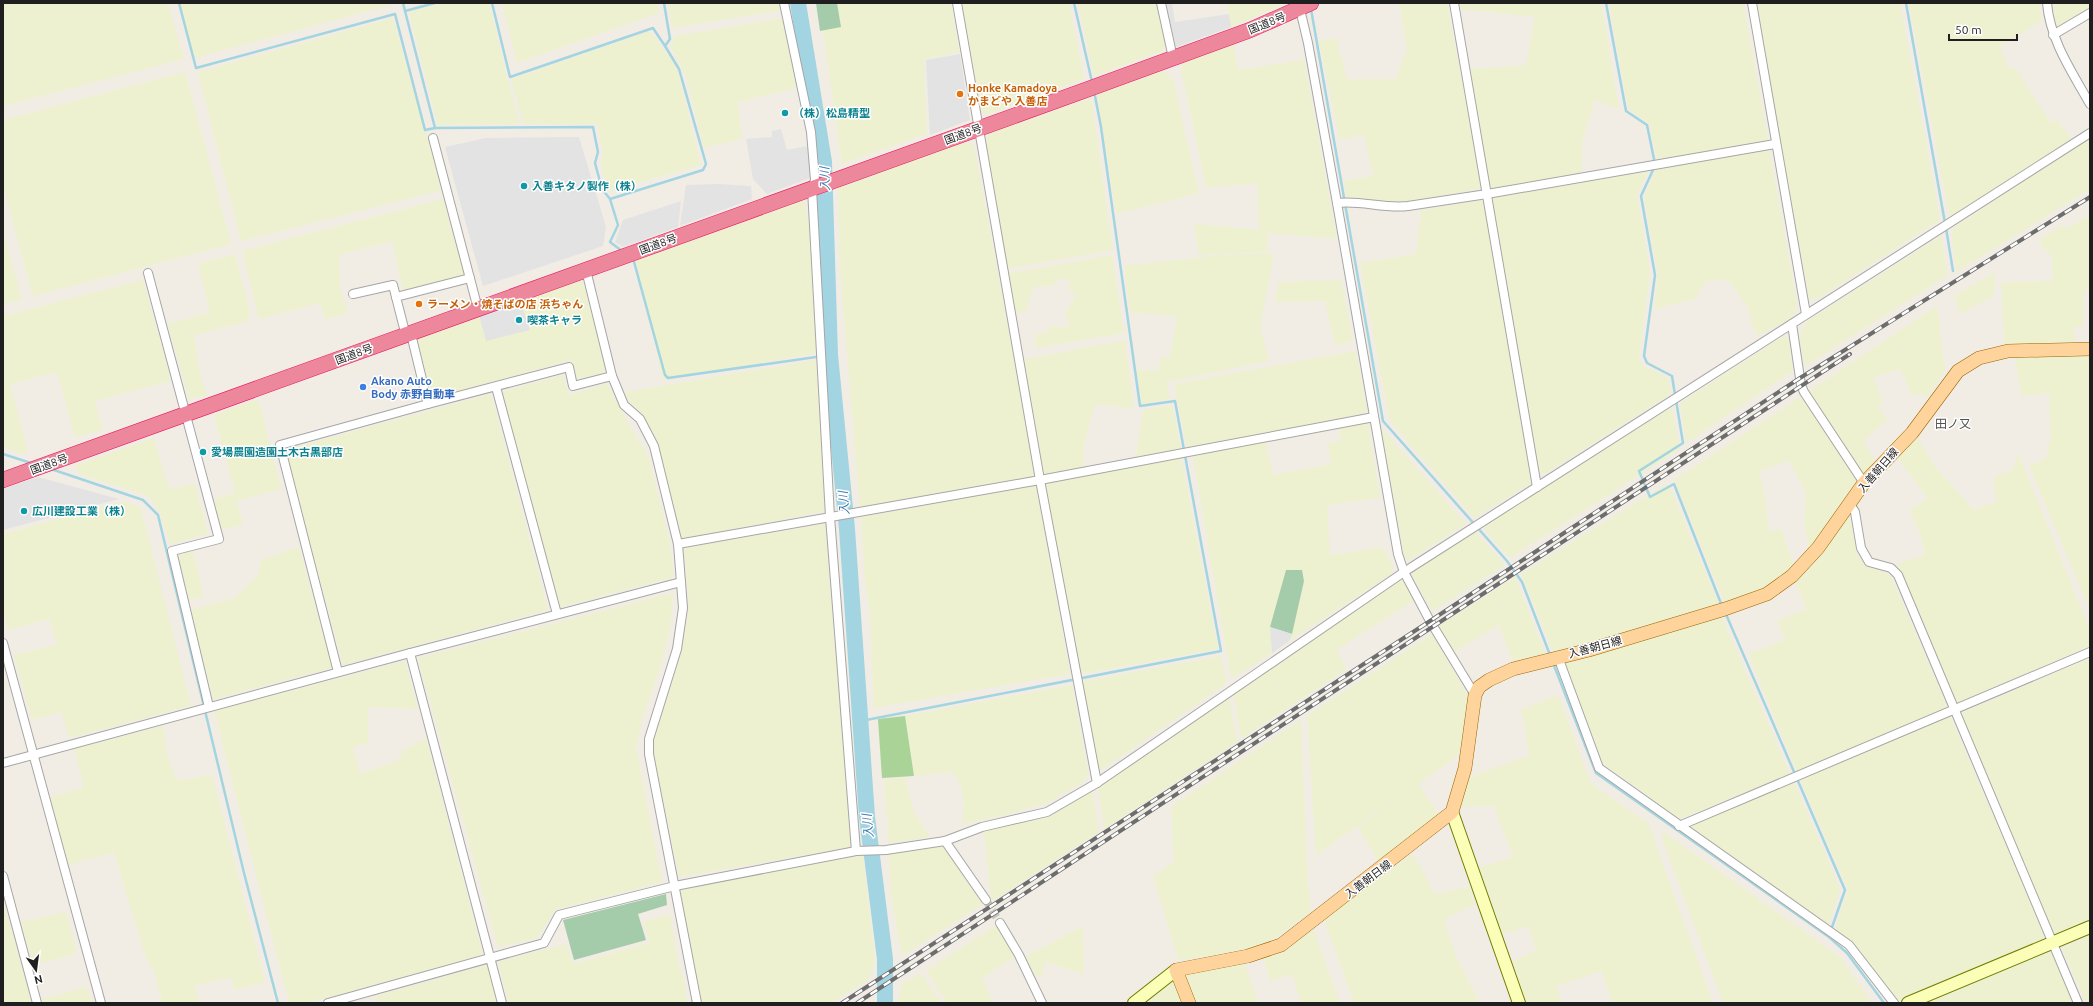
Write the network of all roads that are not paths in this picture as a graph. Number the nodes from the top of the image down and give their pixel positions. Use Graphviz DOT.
graph roads {
  1 [pos="784,3"];
  2 [pos="957,3"];
  3 [pos="1162,3"];
  4 [pos="1454,3"];
  5 [pos="1752,3"];
  6 [pos="2046,3"];
  7 [pos="1304,5"];
  8 [pos="2090,13"];
  9 [pos="2053,35"];
  10 [pos="1173,58"];
  11 [pos="2090,104"];
  12 [pos="979,128"];
  13 [pos="2090,133"];
  14 [pos="433,138"];
  15 [pos="1775,144"];
  16 [pos="812,189"];
  17 [pos="1487,194"];
  18 [pos="1337,203"];
  19 [pos="586,270"];
  20 [pos="148,273"];
  21 [pos="470,278"];
  22 [pos="353,294"];
  23 [pos="396,297"];
  24 [pos="478,309"];
  25 [pos="1806,314"];
  26 [pos="1792,324"];
  27 [pos="409,335"];
  28 [pos="2090,349"];
  29 [pos="612,376"];
  30 [pos="496,387"];
  31 [pos="428,404"];
  32 [pos="186,415"];
  33 [pos="1374,417"];
  34 [pos="3,480"];
  35 [pos="1040,480"];
  36 [pos="1864,483"];
  37 [pos="1537,487"];
  38 [pos="1850,504"];
  39 [pos="830,517"];
  40 [pos="678,544"];
  41 [pos="1404,572"];
  42 [pos="681,582"];
  43 [pos="557,614"];
  44 [pos="3,643"];
  45 [pos="2090,652"];
  46 [pos="410,653"];
  47 [pos="1558,657"];
  48 [pos="338,672"];
  49 [pos="1475,695"];
  50 [pos="209,707"];
  51 [pos="1954,710"];
  52 [pos="33,756"];
  53 [pos="3,763"];
  54 [pos="1097,783"];
  55 [pos="1452,812"];
  56 [pos="1679,826"];
  57 [pos="945,841"];
  58 [pos="856,851"];
  59 [pos="3,876"];
  60 [pos="675,886"];
  61 [pos="986,900"];
  62 [pos="1000,923"];
  63 [pos="2090,927"];
  64 [pos="2053,943"];
  65 [pos="490,959"];
  66 [pos="1176,970"];
  67 [pos="37,1003"];
  68 [pos="100,1003"];
  69 [pos="328,1003"];
  70 [pos="502,1003"];
  71 [pos="697,1003"];
  72 [pos="1042,1003"];
  73 [pos="1134,1003"];
  74 [pos="1189,1003"];
  75 [pos="1519,1003"];
  76 [pos="1894,1003"];
  77 [pos="1908,1003"];
  78 [pos="2078,1003"];
  1 -- 16 [label="street"];
  2 -- 12 [label="street"];
  3 -- 10 [label="street"];
  4 -- 17 [label="street"];
  5 -- 15 [label="street"];
  6 -- 9 [label="street"];
  7 -- 10 [label="highway, 国道8号"];
  7 -- 18 [label="street"];
  8 -- 9 [label="street"];
  9 -- 11 [label="street"];
  10 -- 12 [label="highway, 国道8号"];
  12 -- 16 [label="highway, 国道8号"];
  12 -- 35 [label="street"];
  13 -- 25 [label="street"];
  14 -- 21 [label="street"];
  15 -- 17 [label="street"];
  15 -- 25 [label="street"];
  16 -- 19 [label="highway, 国道8号"];
  16 -- 39 [label="street"];
  17 -- 18 [label="street"];
  17 -- 37 [label="street"];
  18 -- 33 [label="street"];
  19 -- 24 [label="highway, 国道8号"];
  19 -- 29 [label="street"];
  20 -- 32 [label="street"];
  21 -- 23 [label="street"];
  21 -- 24 [label="street"];
  22 -- 23 [label="street"];
  23 -- 27 [label="street"];
  24 -- 27 [label="highway, 国道8号"];
  25 -- 26 [label="street"];
  26 -- 36 [label="street"];
  26 -- 37 [label="street"];
  27 -- 31 [label="street"];
  27 -- 32 [label="highway, 国道8号"];
  28 -- 36 [label="main road, 入善朝日線"];
  29 -- 30 [label="street"];
  29 -- 40 [label="street"];
  30 -- 31 [label="street"];
  30 -- 43 [label="street"];
  31 -- 48 [label="street"];
  32 -- 34 [label="highway, 国道8号"];
  32 -- 50 [label="street"];
  33 -- 35 [label="street"];
  33 -- 41 [label="street"];
  35 -- 39 [label="street"];
  35 -- 54 [label="street"];
  36 -- 38 [label="main road, 入善朝日線"];
  37 -- 41 [label="street"];
  38 -- 47 [label="main road, 入善朝日線"];
  38 -- 51 [label="street"];
  39 -- 40 [label="street"];
  39 -- 58 [label="street"];
  40 -- 42 [label="street"];
  41 -- 49 [label="street"];
  41 -- 54 [label="street"];
  42 -- 43 [label="street"];
  42 -- 60 [label="street"];
  43 -- 46 [label="street"];
  44 -- 52 [label="street"];
  45 -- 51 [label="street"];
  46 -- 48 [label="street"];
  46 -- 65 [label="street"];
  47 -- 49 [label="main road, 入善朝日線"];
  47 -- 56 [label="street"];
  48 -- 50 [label="street"];
  49 -- 55 [label="main road"];
  50 -- 52 [label="street"];
  51 -- 56 [label="street"];
  51 -- 64 [label="street"];
  52 -- 53 [label="street"];
  52 -- 68 [label="street"];
  54 -- 57 [label="street"];
  55 -- 66 [label="main road, 入善朝日線"];
  55 -- 75 [label="street"];
  56 -- 76 [label="street"];
  57 -- 58 [label="street"];
  57 -- 61 [label="street"];
  58 -- 60 [label="street"];
  59 -- 67 [label="street"];
  60 -- 65 [label="street"];
  60 -- 71 [label="street"];
  62 -- 72 [label="street"];
  63 -- 64 [label="street"];
  64 -- 77 [label="street"];
  64 -- 78 [label="street"];
  65 -- 69 [label="street"];
  65 -- 70 [label="street"];
  66 -- 73 [label="street"];
  66 -- 74 [label="main road"];
}
